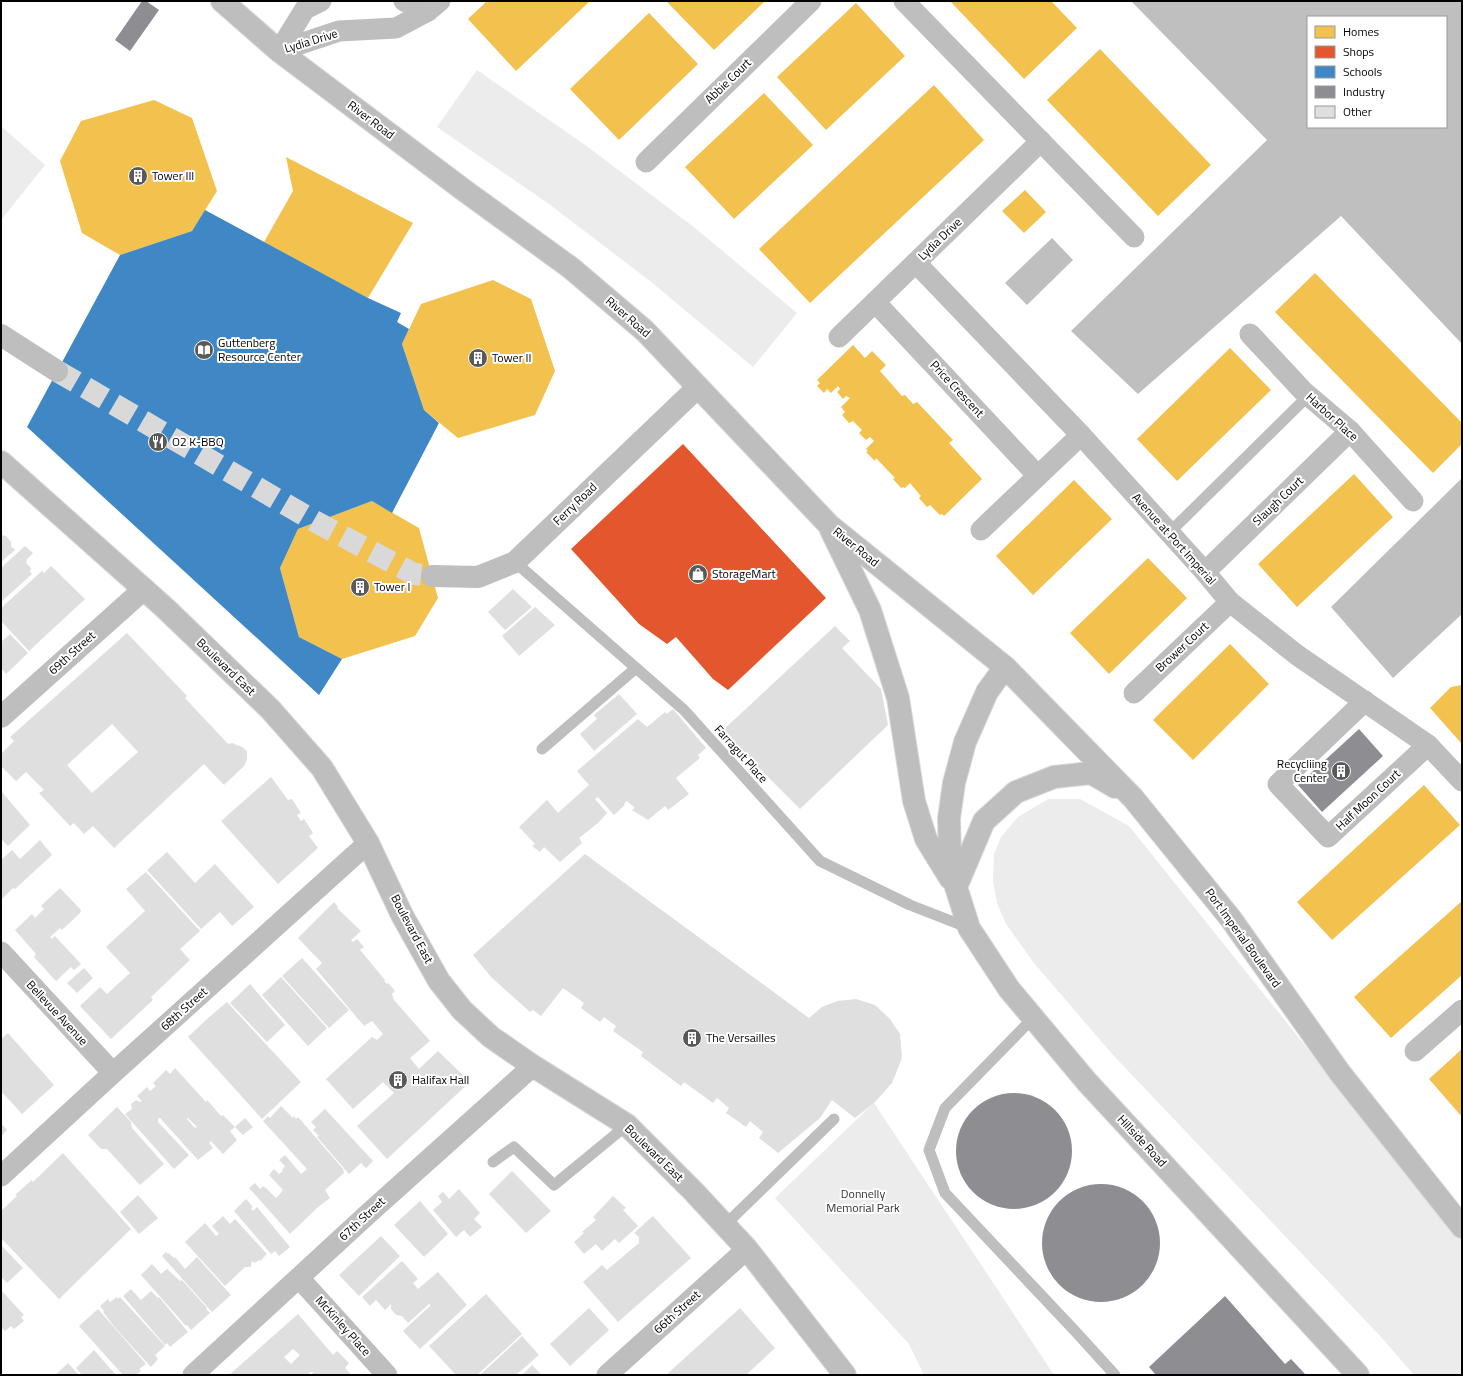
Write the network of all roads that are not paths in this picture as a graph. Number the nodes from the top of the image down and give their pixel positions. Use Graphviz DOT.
graph roads {
  1 [pos="222,1"];
  2 [pos="321,1"];
  3 [pos="404,1"];
  4 [pos="811,1"];
  5 [pos="904,1"];
  6 [pos="434,6"];
  7 [pos="279,51"];
  8 [pos="1041,141"];
  9 [pos="646,162"];
  10 [pos="1134,237"];
  11 [pos="916,263"];
  12 [pos="875,302"];
  13 [pos="1250,334"];
  14 [pos="1,335"];
  15 [pos="839,338"];
  16 [pos="57,371"];
  17 [pos="698,387"];
  18 [pos="1308,396"];
  19 [pos="1350,431"];
  20 [pos="1081,435"];
  21 [pos="1,462"];
  22 [pos="1038,476"];
  23 [pos="1414,501"];
  24 [pos="829,525"];
  25 [pos="981,530"];
  26 [pos="1170,532"];
  27 [pos="514,562"];
  28 [pos="1206,572"];
  29 [pos="432,576"];
  30 [pos="144,589"];
  31 [pos="1230,602"];
  32 [pos="1005,667"];
  33 [pos="636,668"];
  34 [pos="1134,692"];
  35 [pos="1365,701"];
  36 [pos="1,717"];
  37 [pos="1428,745"];
  38 [pos="542,749"];
  39 [pos="1462,781"];
  40 [pos="1133,798"];
  41 [pos="368,843"];
  42 [pos="956,887"];
  43 [pos="969,928"];
  44 [pos="1,952"];
  45 [pos="1462,1010"];
  46 [pos="1034,1017"];
  47 [pos="1415,1051"];
  48 [pos="533,1066"];
  49 [pos="113,1074"];
  50 [pos="834,1119"];
  51 [pos="627,1125"];
  52 [pos="493,1162"];
  53 [pos="1,1176"];
  54 [pos="725,1225"];
  55 [pos="1462,1226"];
  56 [pos="747,1249"];
  57 [pos="299,1278"];
  58 [pos="194,1375"];
  59 [pos="387,1375"];
  60 [pos="607,1375"];
  61 [pos="845,1375"];
  62 [pos="1115,1375"];
  63 [pos="1358,1375"];
  1 -- 7 [label="main road, River Road"];
  2 -- 7 [label="street, Lydia Drive"];
  3 -- 6 [label="street, Lydia Drive"];
  4 -- 9 [label="street, Abbie Court"];
  5 -- 8 [label="street"];
  6 -- 7 [label="street, Lydia Drive"];
  7 -- 17 [label="main road, River Road"];
  8 -- 10 [label="street"];
  8 -- 11 [label="street, Lydia Drive"];
  11 -- 12 [label="street, Lydia Drive"];
  11 -- 20 [label="street, Avenue at Port Imperial"];
  12 -- 15 [label="street, Lydia Drive"];
  12 -- 22 [label="street, Price Crescent"];
  13 -- 18 [label="street, Harbor Place"];
  14 -- 16 [label="main road"];
  17 -- 24 [label="main road, River Road"];
  17 -- 27 [label="main road, Ferry Road"];
  18 -- 19 [label="street, Harbor Place"];
  18 -- 26 [label="lane"];
  19 -- 23 [label="street, Harbor Place"];
  19 -- 28 [label="street, Slaugh Court"];
  20 -- 22 [label="street"];
  20 -- 26 [label="street, Avenue at Port Imperial"];
  21 -- 30 [label="main road, Boulevard East"];
  22 -- 25 [label="street"];
  24 -- 32 [label="main road, River Road"];
  24 -- 42 [label="main road"];
  26 -- 28 [label="street, Avenue at Port Imperial"];
  27 -- 29 [label="main road, Ferry Road"];
  27 -- 33 [label="lane, Farragut Place"];
  28 -- 31 [label="street, Avenue at Port Imperial"];
  30 -- 36 [label="main road, 69th Street"];
  30 -- 41 [label="main road, Boulevard East"];
  31 -- 34 [label="street, Brower Court"];
  31 -- 35 [label="street, Avenue at Port Imperial"];
  32 -- 40 [label="main road, Port Imperial Boulevard"];
  32 -- 42 [label="main road"];
  33 -- 38 [label="lane"];
  33 -- 43 [label="lane, Farragut Place"];
  35 -- 37 [label="street, Avenue at Port Imperial"];
  35 -- 37 [label="street, Half Moon Court"];
  37 -- 39 [label="street, Avenue at Port Imperial"];
  40 -- 42 [label="main road"];
  40 -- 55 [label="main road, Port Imperial Boulevard"];
  41 -- 48 [label="main road, Boulevard East"];
  41 -- 49 [label="street, 68th Street"];
  42 -- 43 [label="main road, Hillside Road"];
  43 -- 46 [label="main road, Hillside Road"];
  44 -- 49 [label="street, Bellevue Avenue"];
  45 -- 47 [label="street"];
  46 -- 62 [label="lane"];
  46 -- 63 [label="main road, Hillside Road"];
  48 -- 51 [label="main road, Boulevard East"];
  48 -- 57 [label="street, 67th Street"];
  49 -- 53 [label="street, 68th Street"];
  50 -- 54 [label="lane"];
  51 -- 52 [label="lane"];
  51 -- 54 [label="main road, Boulevard East"];
  54 -- 56 [label="main road, Boulevard East"];
  56 -- 60 [label="street, 66th Street"];
  56 -- 61 [label="main road, Boulevard East"];
  57 -- 58 [label="street, 67th Street"];
  57 -- 59 [label="street, McKinley Place"];
}
